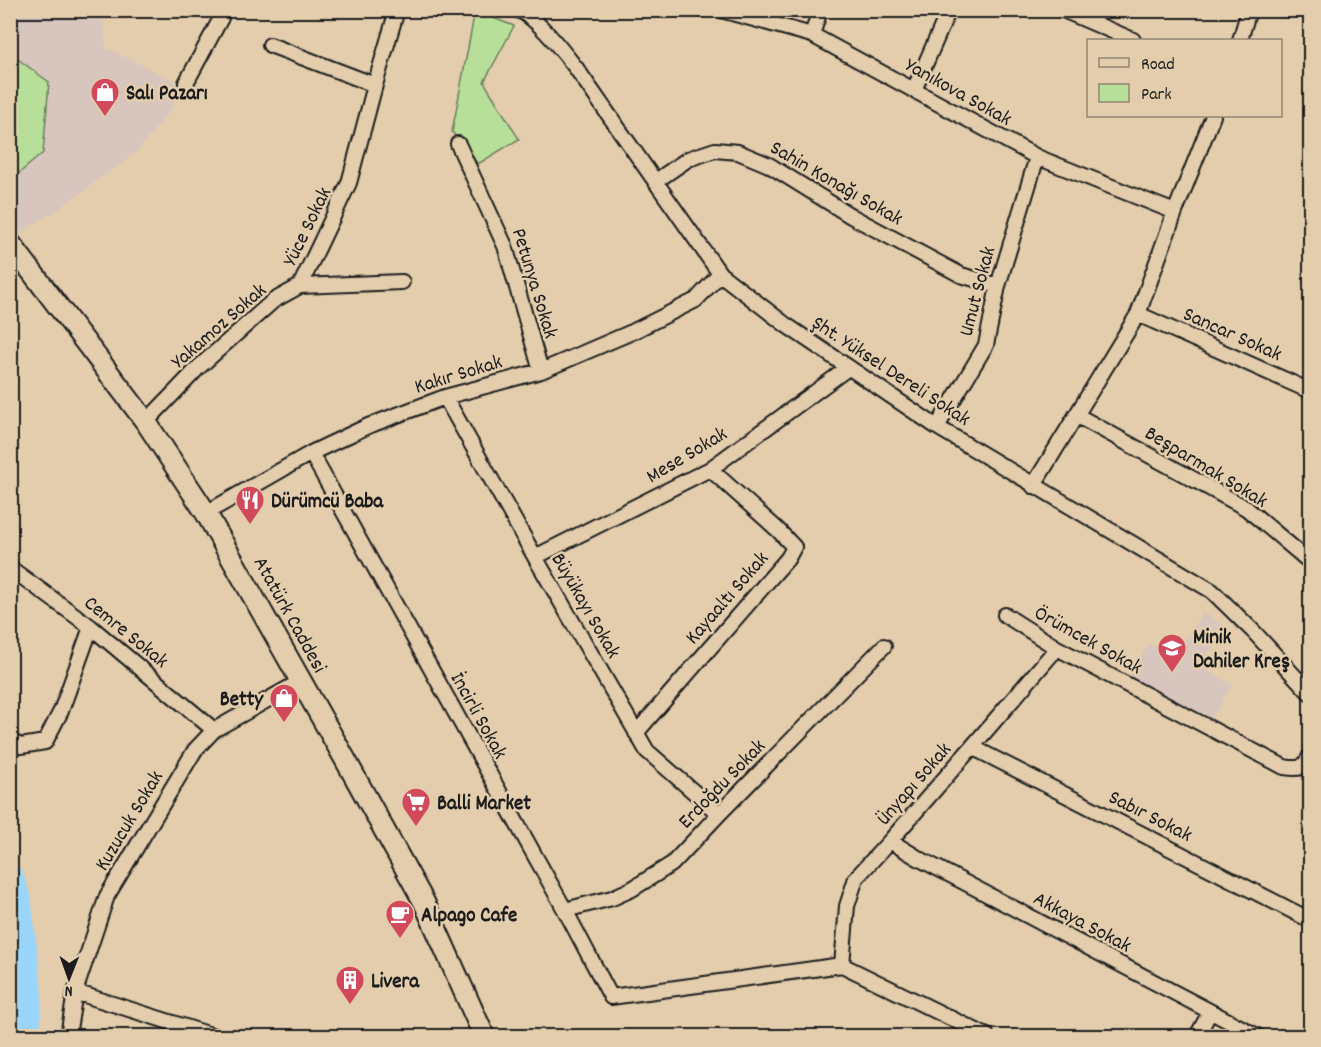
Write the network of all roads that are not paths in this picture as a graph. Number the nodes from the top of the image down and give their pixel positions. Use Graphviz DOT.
graph roads {
  1 [pos="222,10"];
  2 [pos="398,10"];
  3 [pos="721,10"];
  4 [pos="820,10"];
  5 [pos="949,10"];
  6 [pos="1063,10"];
  7 [pos="1250,10"];
  8 [pos="524,11"];
  9 [pos="812,35"];
  10 [pos="1131,39"];
  11 [pos="1240,39"];
  12 [pos="270,45"];
  13 [pos="186,83"];
  14 [pos="375,85"];
  15 [pos="914,90"];
  16 [pos="1213,117"];
  17 [pos="458,144"];
  18 [pos="1037,158"];
  19 [pos="656,181"];
  20 [pos="1175,212"];
  21 [pos="10,243"];
  22 [pos="720,274"];
  23 [pos="402,282"];
  24 [pos="300,286"];
  25 [pos="998,286"];
  26 [pos="1138,314"];
  27 [pos="848,368"];
  28 [pos="541,371"];
  29 [pos="1311,391"];
  30 [pos="445,397"];
  31 [pos="1076,415"];
  32 [pos="146,422"];
  33 [pos="937,427"];
  34 [pos="311,453"];
  35 [pos="710,469"];
  36 [pos="1033,486"];
  37 [pos="206,513"];
  38 [pos="535,557"];
  39 [pos="1311,562"];
  40 [pos="10,568"];
  41 [pos="1005,615"];
  42 [pos="91,627"];
  43 [pos="884,646"];
  44 [pos="1057,648"];
  45 [pos="301,681"];
  46 [pos="1311,693"];
  47 [pos="214,730"];
  48 [pos="636,733"];
  49 [pos="10,741"];
  50 [pos="972,747"];
  51 [pos="1311,756"];
  52 [pos="719,814"];
  53 [pos="890,841"];
  54 [pos="565,910"];
  55 [pos="1311,920"];
  56 [pos="842,965"];
  57 [pos="75,992"];
  58 [pos="1210,1012"];
  59 [pos="68,1036"];
  60 [pos="214,1036"];
  61 [pos="484,1036"];
  62 [pos="987,1036"];
  63 [pos="1197,1036"];
  64 [pos="1257,1036"];
  1 -- 13 [label="street"];
  2 -- 14 [label="street"];
  3 -- 9 [label="street, Yanıkova Sokak"];
  4 -- 9 [label="street"];
  5 -- 15 [label="street"];
  6 -- 10 [label="street"];
  7 -- 11 [label="street"];
  8 -- 19 [label="street, Şht. Yüksel Dereli Sokak"];
  9 -- 15 [label="street, Yanıkova Sokak"];
  12 -- 14 [label="street"];
  14 -- 24 [label="street, Yüce Sokak"];
  15 -- 18 [label="street, Yanıkova Sokak"];
  16 -- 20 [label="street"];
  17 -- 28 [label="street, Petunya Sokak"];
  18 -- 20 [label="street, Yanıkova Sokak"];
  18 -- 25 [label="street, Umut Sokak"];
  19 -- 22 [label="street, Şht. Yüksel Dereli Sokak"];
  19 -- 25 [label="street, Sahin Konağı Sokak"];
  20 -- 26 [label="street"];
  21 -- 32 [label="main road, Atatürk Caddesi"];
  22 -- 27 [label="street, Şht. Yüksel Dereli Sokak"];
  22 -- 28 [label="street, Kakır Sokak"];
  23 -- 24 [label="street, Yakamoz Sokak"];
  24 -- 32 [label="street, Yakamoz Sokak"];
  25 -- 33 [label="street, Umut Sokak"];
  26 -- 29 [label="street, Sancar Sokak"];
  26 -- 31 [label="street"];
  27 -- 33 [label="street, Şht. Yüksel Dereli Sokak"];
  27 -- 35 [label="street, Mese Sokak"];
  28 -- 30 [label="street, Kakır Sokak"];
  30 -- 34 [label="street, Kakır Sokak"];
  30 -- 38 [label="street, Büyükayı Sokak"];
  31 -- 36 [label="street"];
  31 -- 39 [label="street, Beşparmak Sokak"];
  32 -- 37 [label="main road, Atatürk Caddesi"];
  33 -- 36 [label="street, Şht. Yüksel Dereli Sokak"];
  34 -- 37 [label="street, Kakır Sokak"];
  34 -- 54 [label="street, İncirli Sokak"];
  35 -- 38 [label="street, Mese Sokak"];
  35 -- 48 [label="street, Kayaaltı Sokak"];
  36 -- 46 [label="street, Şht. Yüksel Dereli Sokak"];
  37 -- 45 [label="main road, Atatürk Caddesi"];
  38 -- 48 [label="street, Büyükayı Sokak"];
  40 -- 42 [label="street, Cemre Sokak"];
  41 -- 44 [label="street, Örümcek Sokak"];
  42 -- 47 [label="street, Cemre Sokak"];
  42 -- 49 [label="street"];
  43 -- 52 [label="street, Erdoğdu Sokak"];
  44 -- 50 [label="street, Ünyapı Sokak"];
  44 -- 51 [label="street, Örümcek Sokak"];
  45 -- 47 [label="street, Kuzucuk Sokak"];
  45 -- 61 [label="main road, Atatürk Caddesi"];
  47 -- 57 [label="street, Kuzucuk Sokak"];
  48 -- 52 [label="street, Büyükayı Sokak"];
  50 -- 53 [label="street, Ünyapı Sokak"];
  50 -- 55 [label="street, Sabır Sokak"];
  52 -- 54 [label="street, Erdoğdu Sokak"];
  53 -- 56 [label="street, Ünyapı Sokak"];
  53 -- 58 [label="street, Akkaya Sokak"];
  54 -- 56 [label="street, İncirli Sokak"];
  56 -- 62 [label="street"];
  57 -- 59 [label="street, Kuzucuk Sokak"];
  57 -- 60 [label="street"];
  58 -- 63 [label="street"];
  58 -- 64 [label="street, Akkaya Sokak"];
}
